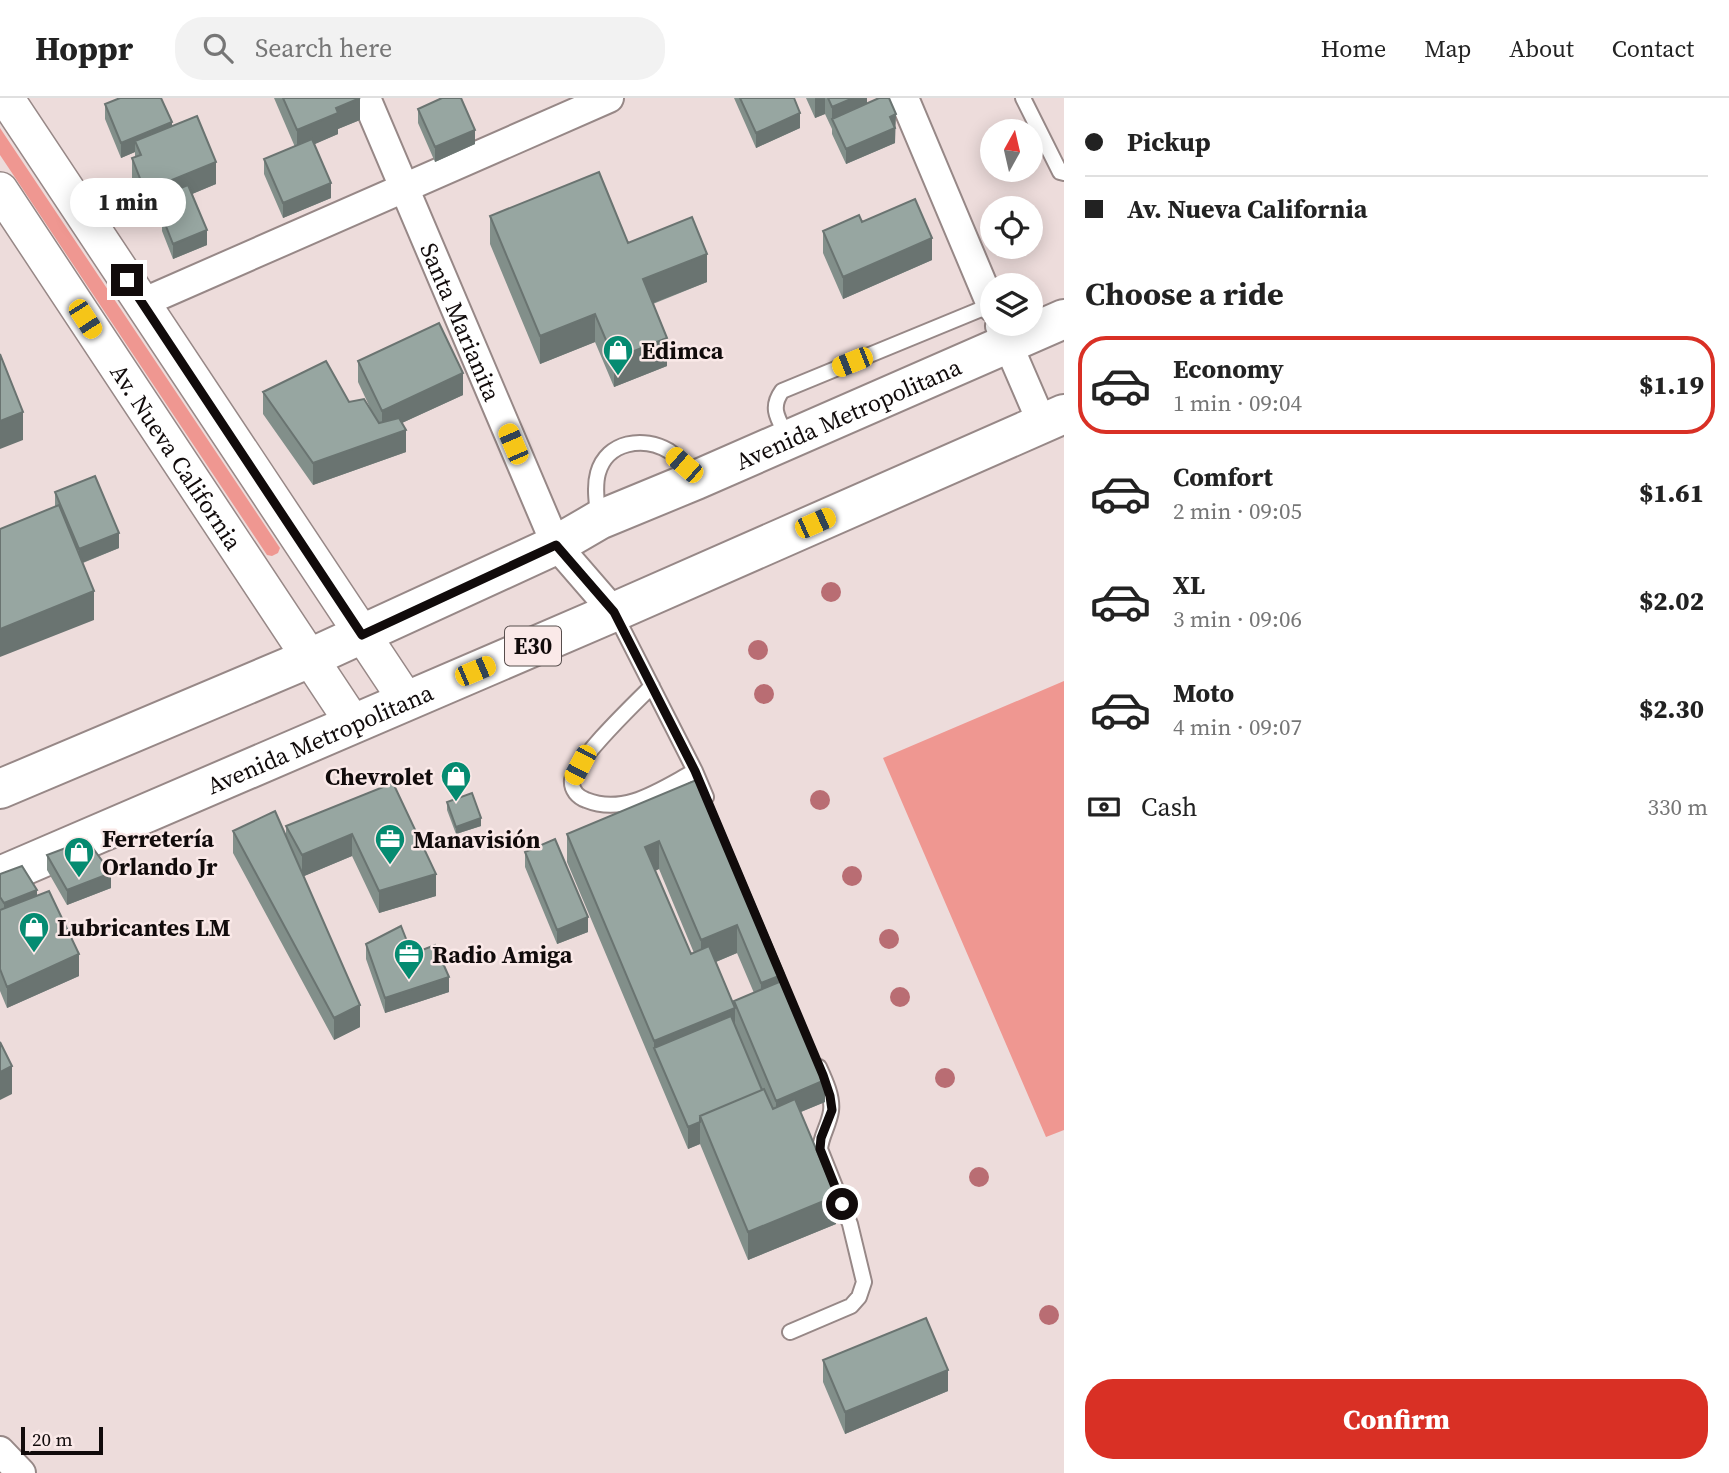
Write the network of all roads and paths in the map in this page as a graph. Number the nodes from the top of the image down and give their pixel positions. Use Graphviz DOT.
graph roads {
  1 [pos="6,98"];
  2 [pos="366,98"];
  3 [pos="609,98"];
  4 [pos="904,98"];
  5 [pos="1023,98"];
  6 [pos="1064,173"];
  7 [pos="405,189"];
  8 [pos="3,202"];
  9 [pos="980,277"];
  10 [pos="142,303"];
  11 [pos="1043,319"];
  12 [pos="1064,319"];
  13 [pos="980,330"];
  14 [pos="1007,336"];
  15 [pos="1053,419"];
  16 [pos="696,480"];
  17 [pos="599,520"];
  18 [pos="556,545"];
  19 [pos="614,612"];
  20 [pos="362,635"];
  21 [pos="310,658"];
  22 [pos="652,686"];
  23 [pos="405,700"];
  24 [pos="353,723"];
  25 [pos="695,771"];
  26 [pos="0,789"];
  27 [pos="711,809"];
  28 [pos="0,876"];
  29 [pos="812,1050"];
  30 [pos="790,1332"];
  31 [pos="0,1451"];
  32 [pos="21,1473"];
  1 -- 10 [label="street"];
  2 -- 7 [label="street, Santa Marianita"];
  3 -- 7 [label="street"];
  4 -- 9 [label="street"];
  5 -- 6 [label="lane"];
  7 -- 10 [label="street"];
  7 -- 18 [label="street, Santa Marianita"];
  8 -- 21 [label="street, Av. Nueva California"];
  10 -- 20 [label="street"];
  11 -- 12 [label="highway, Avenida Metropolitana"];
  13 -- 16 [label="highway, Avenida Metropolitana"];
  14 -- 15 [label="street"];
  15 -- 19 [label="highway, Avenida Metropolitana / E30"];
  16 -- 17 [label="highway, Avenida Metropolitana"];
  16 -- 17 [label="lane"];
  17 -- 18 [label="highway, Avenida Metropolitana"];
  18 -- 19 [label="street, Santa Marianita"];
  18 -- 20 [label="highway, Avenida Metropolitana"];
  19 -- 22 [label="lane"];
  19 -- 23 [label="highway, Avenida Metropolitana / E30"];
  20 -- 21 [label="highway, Avenida Metropolitana"];
  20 -- 23 [label="street"];
  21 -- 24 [label="street, Av. Nueva California"];
  21 -- 26 [label="highway, Avenida Metropolitana"];
  22 -- 25 [label="lane"];
  22 -- 25 [label="lane"];
  23 -- 24 [label="highway, Avenida Metropolitana / E30"];
  24 -- 28 [label="highway, Avenida Metropolitana / E30"];
  25 -- 27 [label="lane"];
  29 -- 30 [label="lane"];
  31 -- 32 [label="street"];
}
